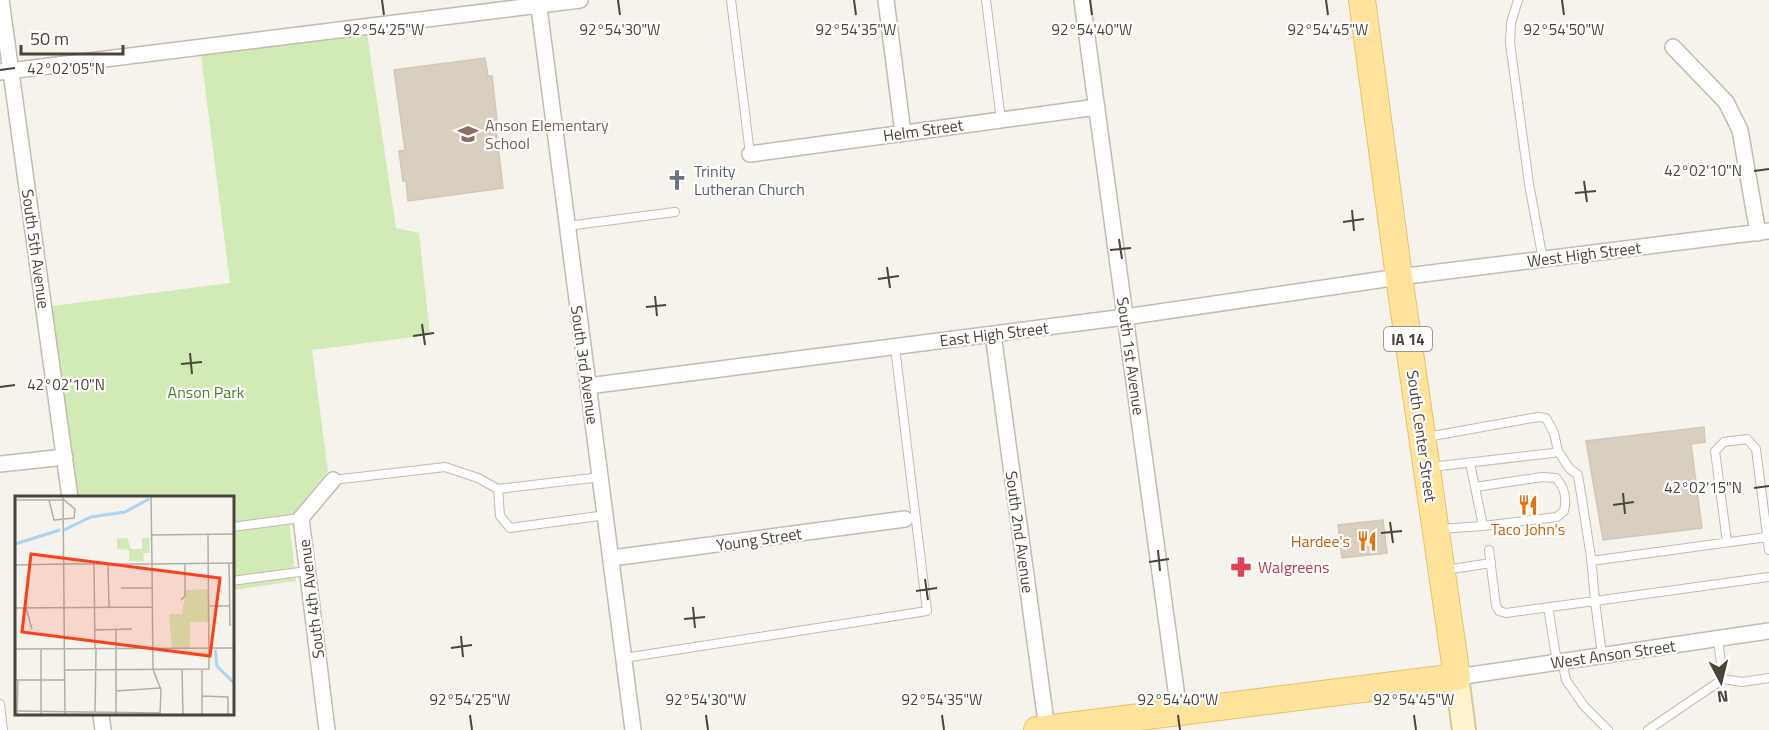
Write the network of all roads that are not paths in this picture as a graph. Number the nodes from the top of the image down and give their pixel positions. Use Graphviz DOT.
graph roads {
  1 [pos="1,0"];
  2 [pos="580,0"];
  3 [pos="731,0"];
  4 [pos="886,0"];
  5 [pos="986,0"];
  6 [pos="1082,0"];
  7 [pos="1362,0"];
  8 [pos="1518,0"];
  9 [pos="538,3"];
  10 [pos="1673,47"];
  11 [pos="5,72"];
  12 [pos="1097,106"];
  13 [pos="1001,120"];
  14 [pos="903,133"];
  15 [pos="750,154"];
  16 [pos="675,212"];
  17 [pos="566,226"];
  18 [pos="1763,232"];
  19 [pos="1543,260"];
  20 [pos="1399,278"];
  21 [pos="1125,317"];
  22 [pos="993,334"];
  23 [pos="896,347"];
  24 [pos="588,386"];
  25 [pos="1422,438"];
  26 [pos="1558,451"];
  27 [pos="65,457"];
  28 [pos="1470,463"];
  29 [pos="0,464"];
  30 [pos="1427,468"];
  31 [pos="601,477"];
  32 [pos="333,480"];
  33 [pos="1475,487"];
  34 [pos="498,489"];
  35 [pos="70,496"];
  36 [pos="606,515"];
  37 [pos="301,518"];
  38 [pos="905,519"];
  39 [pos="1483,526"];
  40 [pos="234,527"];
  41 [pos="1436,530"];
  42 [pos="1767,537"];
  43 [pos="1727,542"];
  44 [pos="1489,550"];
  45 [pos="1769,550"];
  46 [pos="612,558"];
  47 [pos="1591,561"];
  48 [pos="1491,563"];
  49 [pos="307,570"];
  50 [pos="1442,570"];
  51 [pos="1769,578"];
  52 [pos="234,581"];
  53 [pos="1595,601"];
  54 [pos="1548,607"];
  55 [pos="1769,631"];
  56 [pos="1718,639"];
  57 [pos="1602,655"];
  58 [pos="624,658"];
  59 [pos="1559,662"];
  60 [pos="1457,676"];
  61 [pos="1769,678"];
  62 [pos="1723,680"];
  63 [pos="0,704"];
  64 [pos="101,715"];
  65 [pos="1180,716"];
  66 [pos="1042,729"];
  67 [pos="3,730"];
  68 [pos="103,730"];
  69 [pos="327,730"];
  70 [pos="633,730"];
  71 [pos="1464,730"];
  72 [pos="1608,730"];
  73 [pos="1648,730"];
  1 -- 11 [label="street, South 5th Avenue"];
  2 -- 9 [label="street"];
  3 -- 15 [label="lane"];
  4 -- 14 [label="street"];
  5 -- 13 [label="lane"];
  6 -- 12 [label="street, South 1st Avenue"];
  7 -- 20 [label="main road, South Center Street / IA 14"];
  8 -- 19 [label="lane"];
  9 -- 11 [label="street"];
  9 -- 17 [label="street, South 3rd Avenue"];
  10 -- 18 [label="street"];
  11 -- 27 [label="street, South 5th Avenue"];
  12 -- 13 [label="street, Helm Street"];
  12 -- 21 [label="street, South 1st Avenue"];
  13 -- 14 [label="street, Helm Street"];
  14 -- 15 [label="street, Helm Street"];
  16 -- 17 [label="lane"];
  17 -- 24 [label="street, South 3rd Avenue"];
  18 -- 19 [label="street, West High Street"];
  19 -- 20 [label="street, West High Street"];
  20 -- 21 [label="street, East High Street"];
  20 -- 25 [label="main road, South Center Street / IA 14"];
  21 -- 22 [label="street, East High Street"];
  21 -- 65 [label="street, South 1st Avenue"];
  22 -- 23 [label="street, East High Street"];
  22 -- 66 [label="street, South 2nd Avenue"];
  23 -- 24 [label="street, East High Street"];
  23 -- 58 [label="lane"];
  24 -- 31 [label="street, South 3rd Avenue"];
  25 -- 26 [label="lane"];
  25 -- 30 [label="main road, South Center Street / IA 14"];
  26 -- 28 [label="lane"];
  26 -- 47 [label="lane"];
  27 -- 29 [label="street"];
  27 -- 35 [label="street, South 5th Avenue"];
  28 -- 30 [label="lane"];
  28 -- 33 [label="lane"];
  30 -- 41 [label="main road, South Center Street / IA 14"];
  31 -- 34 [label="lane"];
  31 -- 36 [label="street, South 3rd Avenue"];
  32 -- 34 [label="lane"];
  32 -- 37 [label="street, South 4th Avenue"];
  33 -- 39 [label="lane"];
  33 -- 39 [label="lane"];
  34 -- 36 [label="lane"];
  36 -- 46 [label="street, South 3rd Avenue"];
  37 -- 40 [label="lane"];
  37 -- 49 [label="street, South 4th Avenue"];
  38 -- 46 [label="street, Young Street"];
  39 -- 41 [label="lane"];
  41 -- 50 [label="main road, South Center Street / IA 14"];
  42 -- 43 [label="lane"];
  42 -- 43 [label="lane"];
  42 -- 45 [label="lane"];
  43 -- 47 [label="lane"];
  44 -- 48 [label="lane"];
  46 -- 58 [label="street, South 3rd Avenue"];
  47 -- 53 [label="lane"];
  48 -- 50 [label="lane"];
  48 -- 54 [label="lane"];
  49 -- 52 [label="lane"];
  49 -- 69 [label="street, South 4th Avenue"];
  50 -- 60 [label="main road, South Center Street / IA 14"];
  51 -- 53 [label="lane"];
  53 -- 54 [label="lane"];
  53 -- 57 [label="lane"];
  54 -- 59 [label="lane"];
  55 -- 56 [label="street, West Anson Street"];
  56 -- 57 [label="street, West Anson Street"];
  56 -- 62 [label="lane"];
  57 -- 59 [label="street, West Anson Street"];
  58 -- 70 [label="street, South 3rd Avenue"];
  59 -- 60 [label="street, West Anson Street"];
  59 -- 72 [label="lane"];
  60 -- 65 [label="main road"];
  60 -- 71 [label="main road, South Center Street"];
  61 -- 62 [label="lane"];
  62 -- 73 [label="lane"];
  63 -- 67 [label="lane"];
  64 -- 68 [label="street"];
  65 -- 66 [label="main road"];
}
